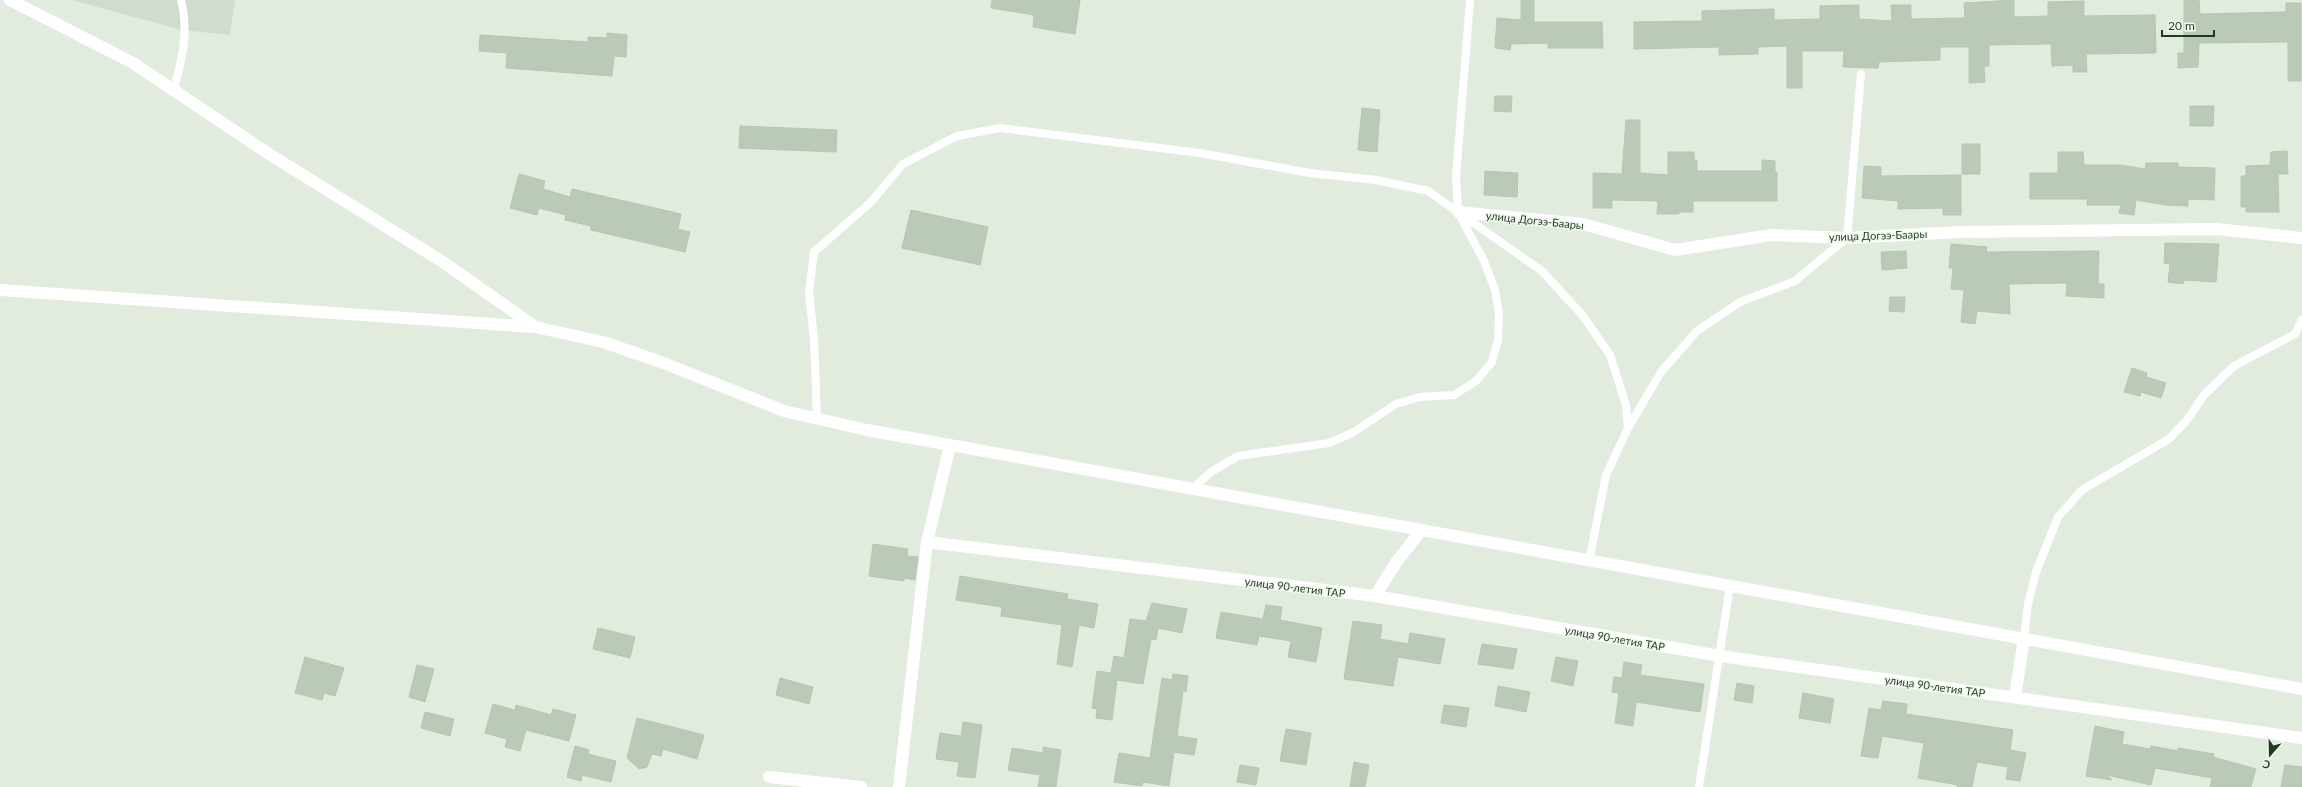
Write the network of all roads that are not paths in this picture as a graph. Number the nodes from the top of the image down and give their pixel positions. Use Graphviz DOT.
graph roads {
  1 [pos="10,0"];
  2 [pos="181,0"];
  3 [pos="1470,0"];
  4 [pos="1861,74"];
  5 [pos="174,90"];
  6 [pos="1458,212"];
  7 [pos="1847,238"];
  8 [pos="2302,238"];
  9 [pos="0,290"];
  10 [pos="2302,320"];
  11 [pos="535,327"];
  12 [pos="817,419"];
  13 [pos="1628,428"];
  14 [pos="950,445"];
  15 [pos="1192,489"];
  16 [pos="1421,530"];
  17 [pos="927,542"];
  18 [pos="1589,561"];
  19 [pos="1730,586"];
  20 [pos="1375,596"];
  21 [pos="2024,638"];
  22 [pos="1720,656"];
  23 [pos="2302,689"];
  24 [pos="2014,698"];
  25 [pos="2302,738"];
  26 [pos="769,777"];
  27 [pos="861,787"];
  28 [pos="899,787"];
  29 [pos="1699,787"];
  1 -- 5 [label="street"];
  2 -- 5 [label="lane"];
  3 -- 6 [label="lane"];
  4 -- 7 [label="lane"];
  5 -- 11 [label="street"];
  6 -- 7 [label="street, улица Догээ-Баары"];
  6 -- 12 [label="lane"];
  6 -- 13 [label="lane"];
  6 -- 15 [label="lane"];
  7 -- 8 [label="street, улица Догээ-Баары"];
  7 -- 13 [label="lane"];
  9 -- 11 [label="street"];
  10 -- 21 [label="lane"];
  11 -- 12 [label="street"];
  12 -- 14 [label="street"];
  13 -- 18 [label="lane"];
  14 -- 15 [label="street"];
  14 -- 17 [label="street"];
  15 -- 16 [label="street"];
  16 -- 18 [label="street"];
  16 -- 20 [label="street"];
  17 -- 20 [label="street, улица 90-летия ТАР"];
  17 -- 28 [label="street"];
  18 -- 19 [label="street"];
  19 -- 21 [label="street"];
  19 -- 22 [label="lane"];
  20 -- 22 [label="street, улица 90-летия ТАР"];
  21 -- 23 [label="street"];
  21 -- 24 [label="street"];
  22 -- 24 [label="street, улица 90-летия ТАР"];
  22 -- 29 [label="lane"];
  24 -- 25 [label="street, улица 90-летия ТАР"];
  26 -- 27 [label="street"];
}
